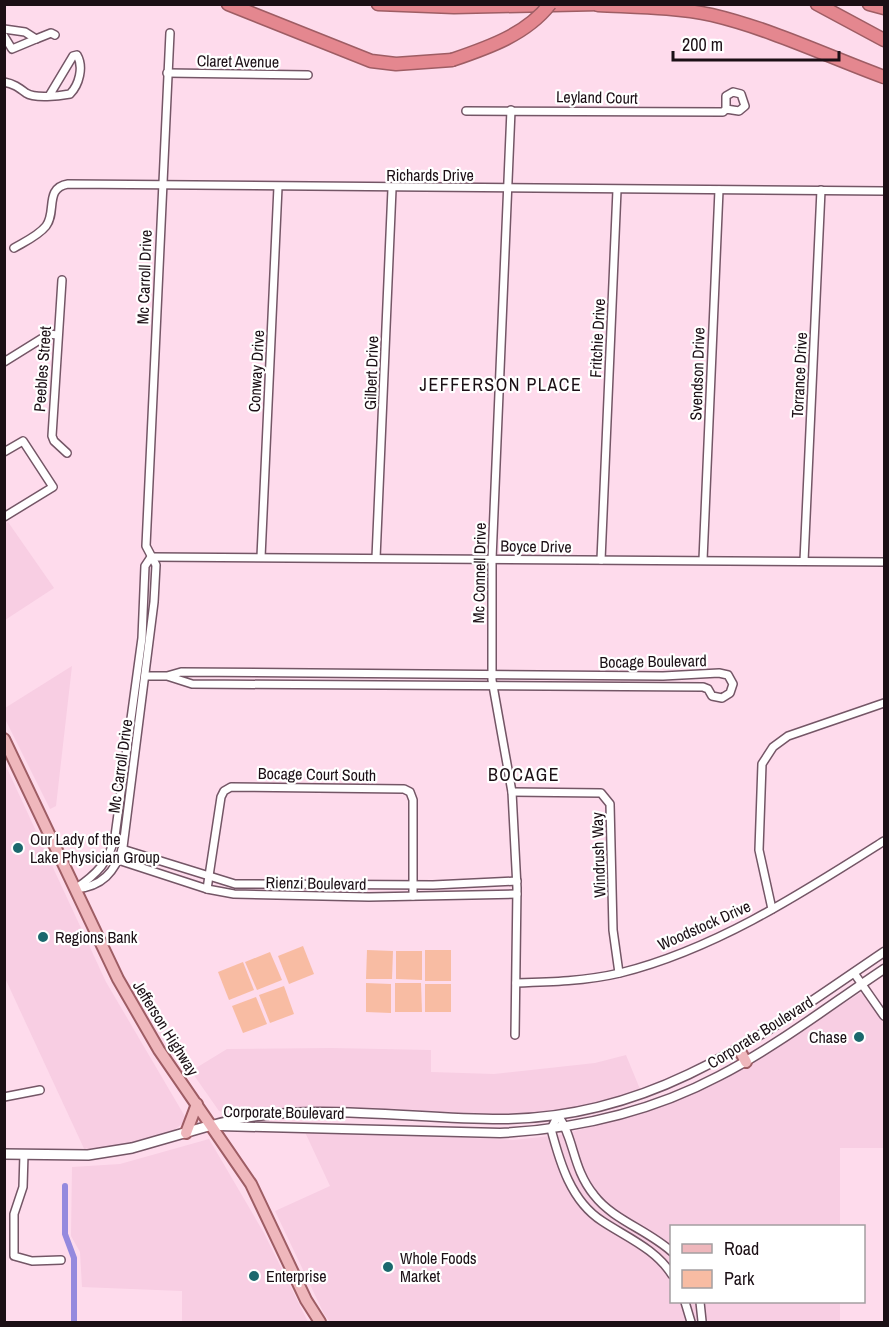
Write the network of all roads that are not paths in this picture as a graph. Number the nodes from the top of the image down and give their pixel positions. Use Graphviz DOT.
graph roads {
  1 [pos="228,4"];
  2 [pos="378,4"];
  3 [pos="550,4"];
  4 [pos="599,4"];
  5 [pos="869,4"];
  6 [pos="822,7"];
  7 [pos="885,8"];
  8 [pos="4,29"];
  9 [pos="170,33"];
  10 [pos="55,35"];
  11 [pos="4,36"];
  12 [pos="36,39"];
  13 [pos="885,40"];
  14 [pos="167,73"];
  15 [pos="308,75"];
  16 [pos="885,77"];
  17 [pos="4,82"];
  18 [pos="49,96"];
  19 [pos="726,109"];
  20 [pos="511,110"];
  21 [pos="466,111"];
  22 [pos="161,184"];
  23 [pos="278,187"];
  24 [pos="507,187"];
  25 [pos="392,189"];
  26 [pos="617,190"];
  27 [pos="719,190"];
  28 [pos="821,190"];
  29 [pos="885,192"];
  30 [pos="14,248"];
  31 [pos="62,280"];
  32 [pos="57,335"];
  33 [pos="4,362"];
  34 [pos="4,452"];
  35 [pos="67,453"];
  36 [pos="4,517"];
  37 [pos="151,557"];
  38 [pos="261,557"];
  39 [pos="376,558"];
  40 [pos="492,559"];
  41 [pos="601,560"];
  42 [pos="703,560"];
  43 [pos="804,561"];
  44 [pos="885,562"];
  45 [pos="492,675"];
  46 [pos="145,676"];
  47 [pos="167,676"];
  48 [pos="493,686"];
  49 [pos="885,703"];
  50 [pos="4,739"];
  51 [pos="512,792"];
  52 [pos="885,841"];
  53 [pos="122,849"];
  54 [pos="118,861"];
  55 [pos="210,877"];
  56 [pos="517,881"];
  57 [pos="413,885"];
  58 [pos="75,889"];
  59 [pos="207,889"];
  60 [pos="517,894"];
  61 [pos="413,896"];
  62 [pos="772,909"];
  63 [pos="885,952"];
  64 [pos="885,969"];
  65 [pos="620,973"];
  66 [pos="854,973"];
  67 [pos="516,983"];
  68 [pos="862,984"];
  69 [pos="885,1016"];
  70 [pos="515,1035"];
  71 [pos="739,1049"];
  72 [pos="746,1062"];
  73 [pos="40,1090"];
  74 [pos="4,1097"];
  75 [pos="197,1104"];
  76 [pos="558,1115"];
  77 [pos="212,1125"];
  78 [pos="566,1127"];
  79 [pos="551,1129"];
  80 [pos="186,1133"];
  81 [pos="4,1154"];
  82 [pos="24,1154"];
  83 [pos="670,1250"];
  84 [pos="61,1260"];
  85 [pos="669,1264"];
  86 [pos="685,1303"];
  87 [pos="700,1303"];
  88 [pos="691,1322"];
  89 [pos="704,1322"];
  90 [pos="320,1323"];
  1 -- 3 [label="highway, bridge"];
  2 -- 4 [label="highway"];
  4 -- 16 [label="highway"];
  5 -- 7 [label="highway"];
  6 -- 13 [label="highway"];
  8 -- 12 [label="street"];
  9 -- 14 [label="street, Mc Carroll Drive"];
  10 -- 12 [label="street"];
  11 -- 12 [label="street"];
  14 -- 15 [label="street, Claret Avenue"];
  14 -- 22 [label="street, Mc Carroll Drive"];
  17 -- 18 [label="street"];
  18 -- 18 [label="street"];
  19 -- 20 [label="street, Leyland Court"];
  20 -- 21 [label="street, Leyland Court"];
  20 -- 24 [label="street, Mc Connell Drive"];
  22 -- 23 [label="street, Richards Drive"];
  22 -- 30 [label="street, Richards Drive"];
  22 -- 37 [label="street, Mc Carroll Drive"];
  23 -- 25 [label="street, Richards Drive"];
  23 -- 38 [label="street, Conway Drive"];
  24 -- 25 [label="street, Richards Drive"];
  24 -- 26 [label="street, Richards Drive"];
  24 -- 40 [label="street, Mc Connell Drive"];
  25 -- 39 [label="street, Gilbert Drive"];
  26 -- 27 [label="street, Richards Drive"];
  26 -- 41 [label="street, Fritchie Drive"];
  27 -- 28 [label="street, Richards Drive"];
  27 -- 42 [label="street, Svendson Drive"];
  28 -- 29 [label="street, Richards Drive"];
  28 -- 43 [label="street, Torrance Drive"];
  31 -- 32 [label="street, Peebles Street"];
  32 -- 33 [label="street"];
  32 -- 35 [label="street, Peebles Street"];
  34 -- 36 [label="street"];
  37 -- 38 [label="street, Boyce Drive"];
  37 -- 46 [label="street, Mc Carroll Drive"];
  37 -- 58 [label="street, Mc Carroll Drive"];
  38 -- 39 [label="street, Boyce Drive"];
  39 -- 40 [label="street, Boyce Drive"];
  40 -- 41 [label="street, Boyce Drive"];
  40 -- 45 [label="street, Mc Connell Drive"];
  41 -- 42 [label="street, Boyce Drive"];
  42 -- 43 [label="street, Boyce Drive"];
  43 -- 44 [label="street, Boyce Drive"];
  45 -- 47 [label="street, Bocage Boulevard"];
  45 -- 48 [label="street, Mc Connell Drive"];
  45 -- 48 [label="street, Bocage Boulevard"];
  46 -- 47 [label="street, Bocage Boulevard"];
  46 -- 53 [label="street, Mc Carroll Drive"];
  47 -- 48 [label="street, Bocage Boulevard"];
  48 -- 51 [label="street, Mc Connell Drive"];
  49 -- 62 [label="street"];
  50 -- 58 [label="main road, Jefferson Highway"];
  51 -- 56 [label="street, Mc Connell Drive"];
  51 -- 65 [label="street, Windrush Way"];
  52 -- 62 [label="street, Woodstock Drive"];
  53 -- 54 [label="street, Mc Carroll Drive"];
  53 -- 55 [label="street, Rienzi Boulevard"];
  54 -- 58 [label="street, Mc Carroll Drive"];
  54 -- 59 [label="street, Rienzi Boulevard"];
  55 -- 57 [label="street, Rienzi Boulevard"];
  55 -- 57 [label="street, Bocage Court South"];
  55 -- 59 [label="street"];
  56 -- 57 [label="street, Rienzi Boulevard"];
  56 -- 60 [label="street, Mc Connell Drive"];
  57 -- 61 [label="street"];
  58 -- 75 [label="main road, Jefferson Highway"];
  59 -- 61 [label="street, Rienzi Boulevard"];
  60 -- 61 [label="street, Rienzi Boulevard"];
  60 -- 67 [label="street, Mc Connell Drive"];
  62 -- 65 [label="street, Woodstock Drive"];
  63 -- 66 [label="street, Corporate Boulevard"];
  64 -- 68 [label="street, Corporate Boulevard"];
  65 -- 67 [label="street, Woodstock Drive"];
  66 -- 68 [label="street"];
  66 -- 71 [label="street, Corporate Boulevard"];
  67 -- 70 [label="street, Mc Connell Drive"];
  68 -- 69 [label="street"];
  68 -- 72 [label="street, Corporate Boulevard"];
  71 -- 72 [label="main road"];
  71 -- 76 [label="street, Corporate Boulevard"];
  72 -- 78 [label="street, Corporate Boulevard"];
  73 -- 74 [label="street"];
  75 -- 77 [label="main road, Jefferson Highway"];
  75 -- 80 [label="main road"];
  76 -- 77 [label="street, Corporate Boulevard"];
  76 -- 78 [label="street"];
  76 -- 79 [label="street"];
  77 -- 79 [label="street, Corporate Boulevard"];
  77 -- 80 [label="main road"];
  77 -- 90 [label="main road, Jefferson Highway"];
  78 -- 79 [label="street, Corporate Boulevard"];
  78 -- 83 [label="street"];
  79 -- 85 [label="street"];
  80 -- 82 [label="main road"];
  81 -- 82 [label="main road"];
  82 -- 84 [label="street"];
  86 -- 88 [label="street"];
  87 -- 89 [label="street"];
  88 -- 89 [label="street"];
}
